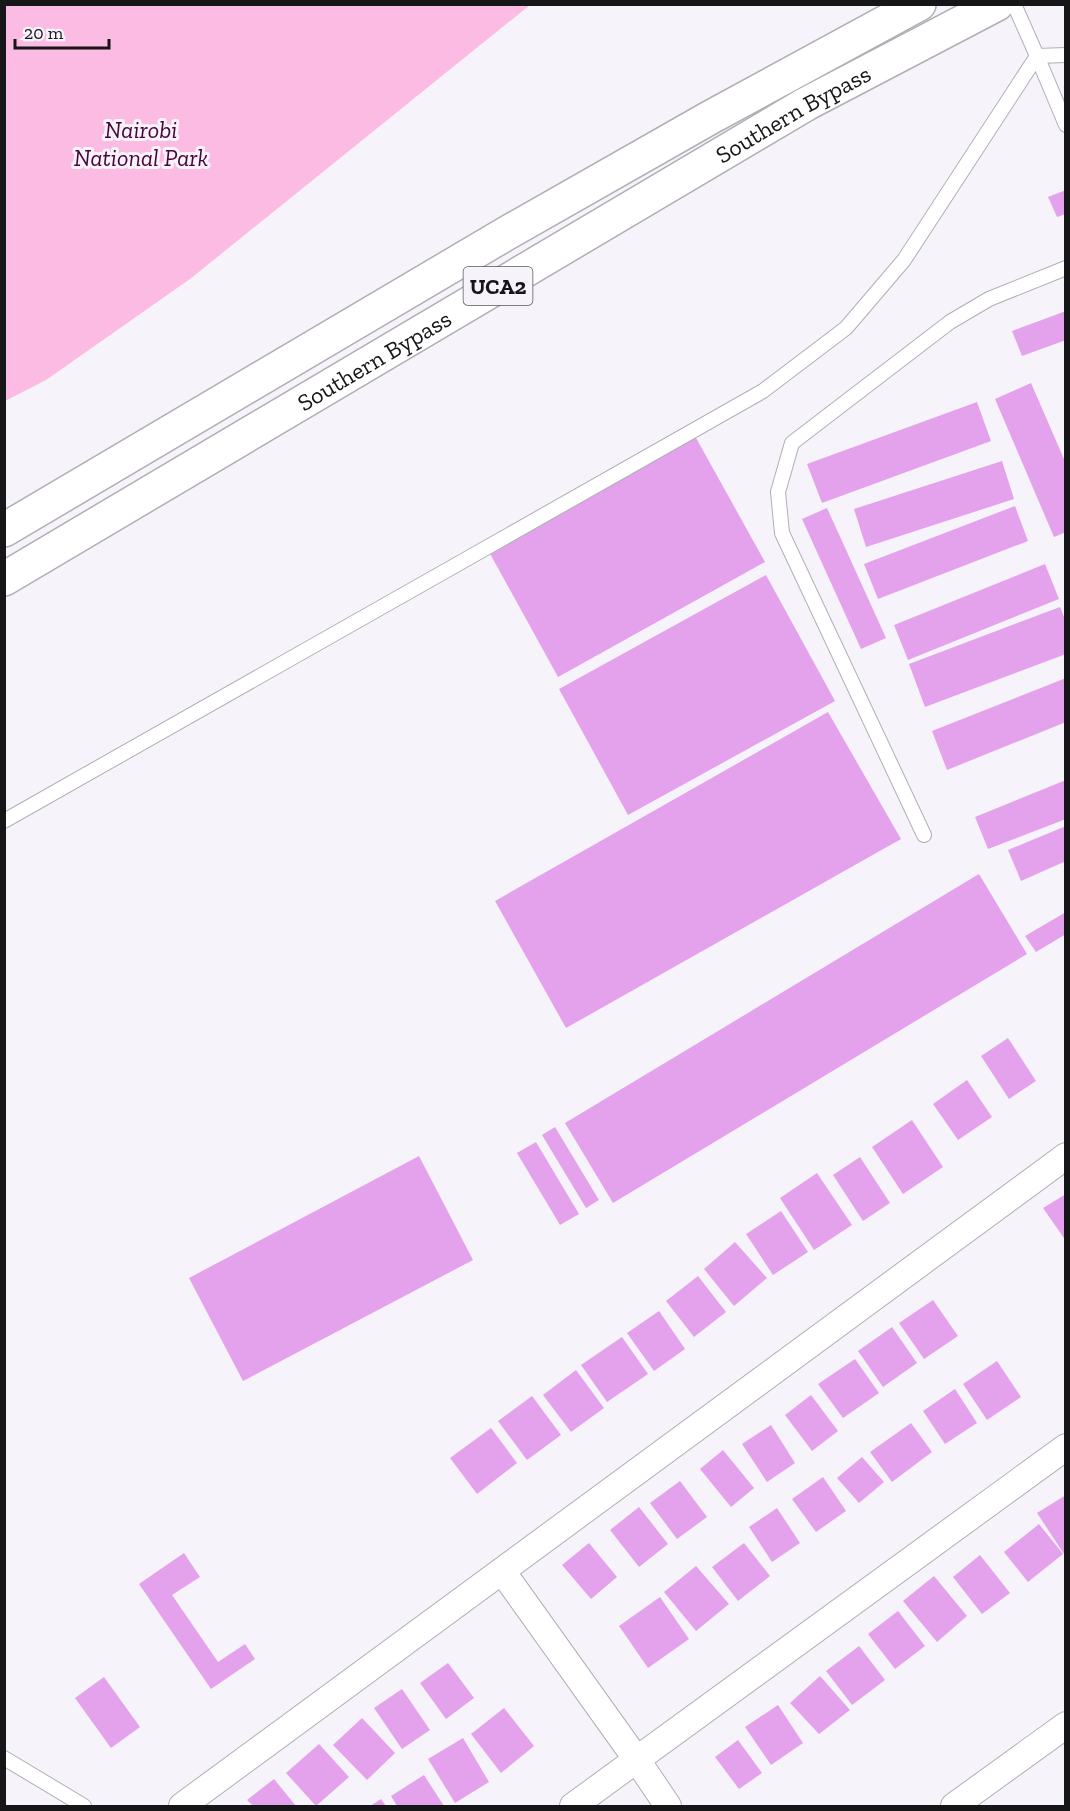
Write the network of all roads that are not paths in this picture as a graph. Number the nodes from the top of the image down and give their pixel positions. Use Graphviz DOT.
graph roads {
  1 [pos="919,4"];
  2 [pos="997,4"];
  3 [pos="1014,4"];
  4 [pos="1065,55"];
  5 [pos="1037,56"];
  6 [pos="1065,125"];
  7 [pos="1065,268"];
  8 [pos="4,530"];
  9 [pos="4,579"];
  10 [pos="4,821"];
  11 [pos="924,835"];
  12 [pos="1065,1156"];
  13 [pos="1065,1447"];
  14 [pos="502,1571"];
  15 [pos="1065,1725"];
  16 [pos="4,1758"];
  17 [pos="637,1760"];
  18 [pos="84,1806"];
  19 [pos="182,1806"];
  20 [pos="573,1806"];
  21 [pos="668,1806"];
  22 [pos="954,1806"];
  1 -- 8 [label="highway, Southern Bypass / UCA2"];
  2 -- 9 [label="highway, Southern Bypass / UCA2"];
  3 -- 5 [label="lane"];
  4 -- 5 [label="lane"];
  5 -- 6 [label="lane"];
  5 -- 10 [label="lane"];
  7 -- 11 [label="lane"];
  12 -- 14 [label="street"];
  13 -- 17 [label="street"];
  14 -- 17 [label="street"];
  14 -- 19 [label="street"];
  15 -- 22 [label="street"];
  16 -- 18 [label="lane"];
  17 -- 20 [label="street"];
  17 -- 21 [label="street"];
}
